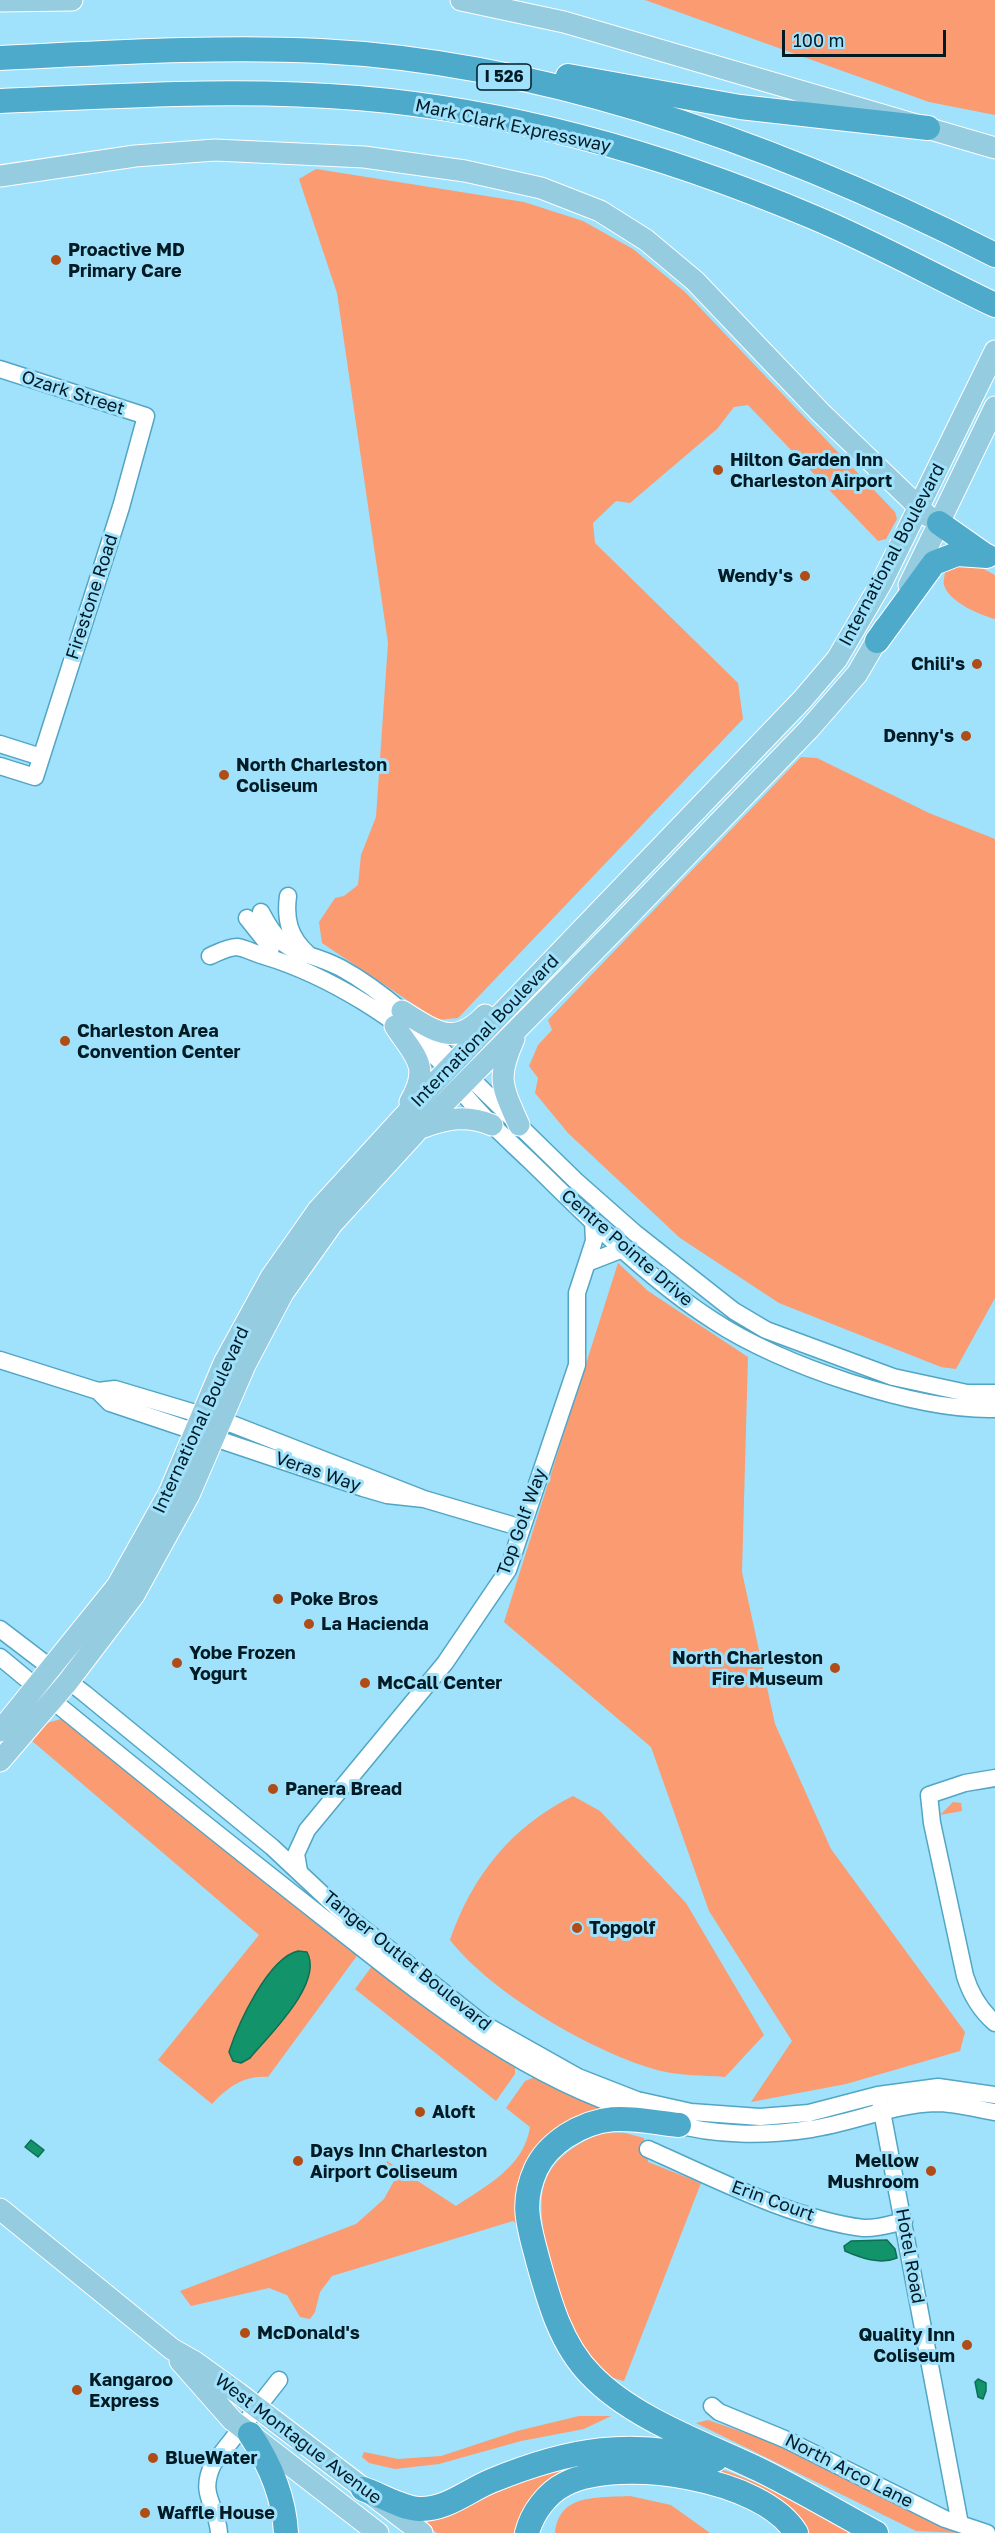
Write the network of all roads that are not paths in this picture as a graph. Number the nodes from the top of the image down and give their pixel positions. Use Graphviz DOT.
graph roads {
  1 [pos="72,0"];
  2 [pos="461,0"];
  3 [pos="0,1"];
  4 [pos="304,51"];
  5 [pos="0,58"];
  6 [pos="0,101"];
  7 [pos="928,128"];
  8 [pos="995,148"];
  9 [pos="0,176"];
  10 [pos="987,251"];
  11 [pos="995,305"];
  12 [pos="995,351"];
  13 [pos="0,369"];
  14 [pos="995,407"];
  15 [pos="147,416"];
  16 [pos="918,509"];
  17 [pos="939,523"];
  18 [pos="991,558"];
  19 [pos="877,641"];
  20 [pos="0,744"];
  21 [pos="41,757"];
  22 [pos="0,766"];
  23 [pos="288,896"];
  24 [pos="210,956"];
  25 [pos="310,956"];
  26 [pos="287,963"];
  27 [pos="544,969"];
  28 [pos="398,1018"];
  29 [pos="519,1028"];
  30 [pos="458,1074"];
  31 [pos="492,1125"];
  32 [pos="519,1125"];
  33 [pos="408,1126"];
  34 [pos="593,1221"];
  35 [pos="623,1249"];
  36 [pos="587,1263"];
  37 [pos="0,1360"];
  38 [pos="995,1393"];
  39 [pos="995,1409"];
  40 [pos="208,1426"];
  41 [pos="522,1528"];
  42 [pos="0,1629"];
  43 [pos="0,1657"];
  44 [pos="50,1670"];
  45 [pos="67,1683"];
  46 [pos="45,1694"];
  47 [pos="0,1731"];
  48 [pos="0,1761"];
  49 [pos="995,1778"];
  50 [pos="307,1830"];
  51 [pos="272,1847"];
  52 [pos="299,1871"];
  53 [pos="995,2023"];
  54 [pos="995,2095"];
  55 [pos="880,2103"];
  56 [pos="995,2112"];
  57 [pos="679,2126"];
  58 [pos="648,2149"];
  59 [pos="0,2209"];
  60 [pos="904,2221"];
  61 [pos="172,2349"];
  62 [pos="279,2380"];
  63 [pos="712,2406"];
  64 [pos="258,2409"];
  65 [pos="246,2430"];
  66 [pos="788,2486"];
  67 [pos="363,2489"];
  68 [pos="960,2524"];
  69 [pos="219,2533"];
  70 [pos="286,2533"];
  71 [pos="378,2533"];
  72 [pos="422,2533"];
  73 [pos="527,2533"];
  74 [pos="796,2533"];
  75 [pos="876,2533"];
  76 [pos="987,2533"];
  1 -- 3 [label="main road"];
  2 -- 7 [label="main road"];
  4 -- 5 [label="highway, I 526"];
  4 -- 7 [label="highway"];
  4 -- 10 [label="highway, I 526"];
  6 -- 11 [label="highway, Mark Clark Expressway / I 526"];
  7 -- 8 [label="main road"];
  9 -- 16 [label="main road"];
  12 -- 16 [label="main road, International Boulevard"];
  13 -- 15 [label="street, Ozark Street"];
  14 -- 17 [label="main road, International Boulevard"];
  15 -- 21 [label="street, Firestone Road"];
  16 -- 17 [label="main road"];
  16 -- 27 [label="main road, International Boulevard"];
  17 -- 18 [label="highway"];
  17 -- 19 [label="main road, International Boulevard"];
  18 -- 19 [label="highway"];
  19 -- 29 [label="main road, International Boulevard"];
  20 -- 21 [label="street"];
  21 -- 22 [label="street, Firestone Road"];
  23 -- 25 [label="street"];
  24 -- 26 [label="street"];
  25 -- 26 [label="street"];
  25 -- 28 [label="street"];
  26 -- 28 [label="street"];
  27 -- 28 [label="main road"];
  27 -- 30 [label="main road, International Boulevard"];
  28 -- 30 [label="street"];
  28 -- 33 [label="main road"];
  29 -- 30 [label="main road, International Boulevard"];
  29 -- 32 [label="main road"];
  30 -- 31 [label="street, Centre Pointe Drive"];
  30 -- 32 [label="street, Centre Pointe Drive"];
  30 -- 33 [label="main road, International Boulevard"];
  31 -- 33 [label="main road"];
  31 -- 34 [label="street, Centre Pointe Drive"];
  32 -- 38 [label="street, Centre Pointe Drive"];
  33 -- 40 [label="main road, International Boulevard"];
  34 -- 35 [label="street, Centre Pointe Drive"];
  34 -- 36 [label="street, Top Golf Way"];
  35 -- 36 [label="street"];
  35 -- 39 [label="street, Centre Pointe Drive"];
  36 -- 41 [label="street, Top Golf Way"];
  37 -- 40 [label="street, Veras Way"];
  40 -- 41 [label="street, Veras Way"];
  40 -- 44 [label="main road, International Boulevard"];
  40 -- 45 [label="main road, International Boulevard"];
  41 -- 50 [label="street, Top Golf Way"];
  42 -- 44 [label="street, Tanger Outlet Boulevard"];
  43 -- 46 [label="street, Tanger Outlet Boulevard"];
  44 -- 45 [label="street, Tanger Outlet Boulevard"];
  44 -- 46 [label="main road, International Boulevard"];
  45 -- 46 [label="main road, International Boulevard"];
  45 -- 51 [label="street, Tanger Outlet Boulevard"];
  46 -- 47 [label="main road, International Boulevard"];
  46 -- 48 [label="main road, International Boulevard"];
  46 -- 57 [label="street, Tanger Outlet Boulevard"];
  49 -- 53 [label="street"];
  50 -- 51 [label="street, Top Golf Way"];
  50 -- 52 [label="street, Top Golf Way"];
  51 -- 52 [label="street, Tanger Outlet Boulevard"];
  52 -- 55 [label="street, Tanger Outlet Boulevard"];
  54 -- 55 [label="street, Tanger Outlet Boulevard"];
  55 -- 56 [label="street, Tanger Outlet Boulevard"];
  55 -- 57 [label="street, Tanger Outlet Boulevard"];
  55 -- 60 [label="street, Hotel Road"];
  57 -- 66 [label="highway"];
  58 -- 60 [label="street, Erin Court"];
  59 -- 61 [label="main road, West Montague Avenue"];
  60 -- 68 [label="street, Hotel Road"];
  61 -- 64 [label="main road, West Montague Avenue"];
  61 -- 65 [label="main road, West Montague Avenue"];
  62 -- 64 [label="street"];
  63 -- 68 [label="street, North Arco Lane"];
  64 -- 65 [label="street"];
  64 -- 67 [label="main road, West Montague Avenue"];
  65 -- 69 [label="street"];
  65 -- 70 [label="highway"];
  65 -- 71 [label="main road, West Montague Avenue"];
  66 -- 67 [label="highway"];
  66 -- 75 [label="highway"];
  67 -- 72 [label="main road, West Montague Avenue"];
  68 -- 76 [label="street, North Arco Lane"];
  73 -- 74 [label="highway"];
}
